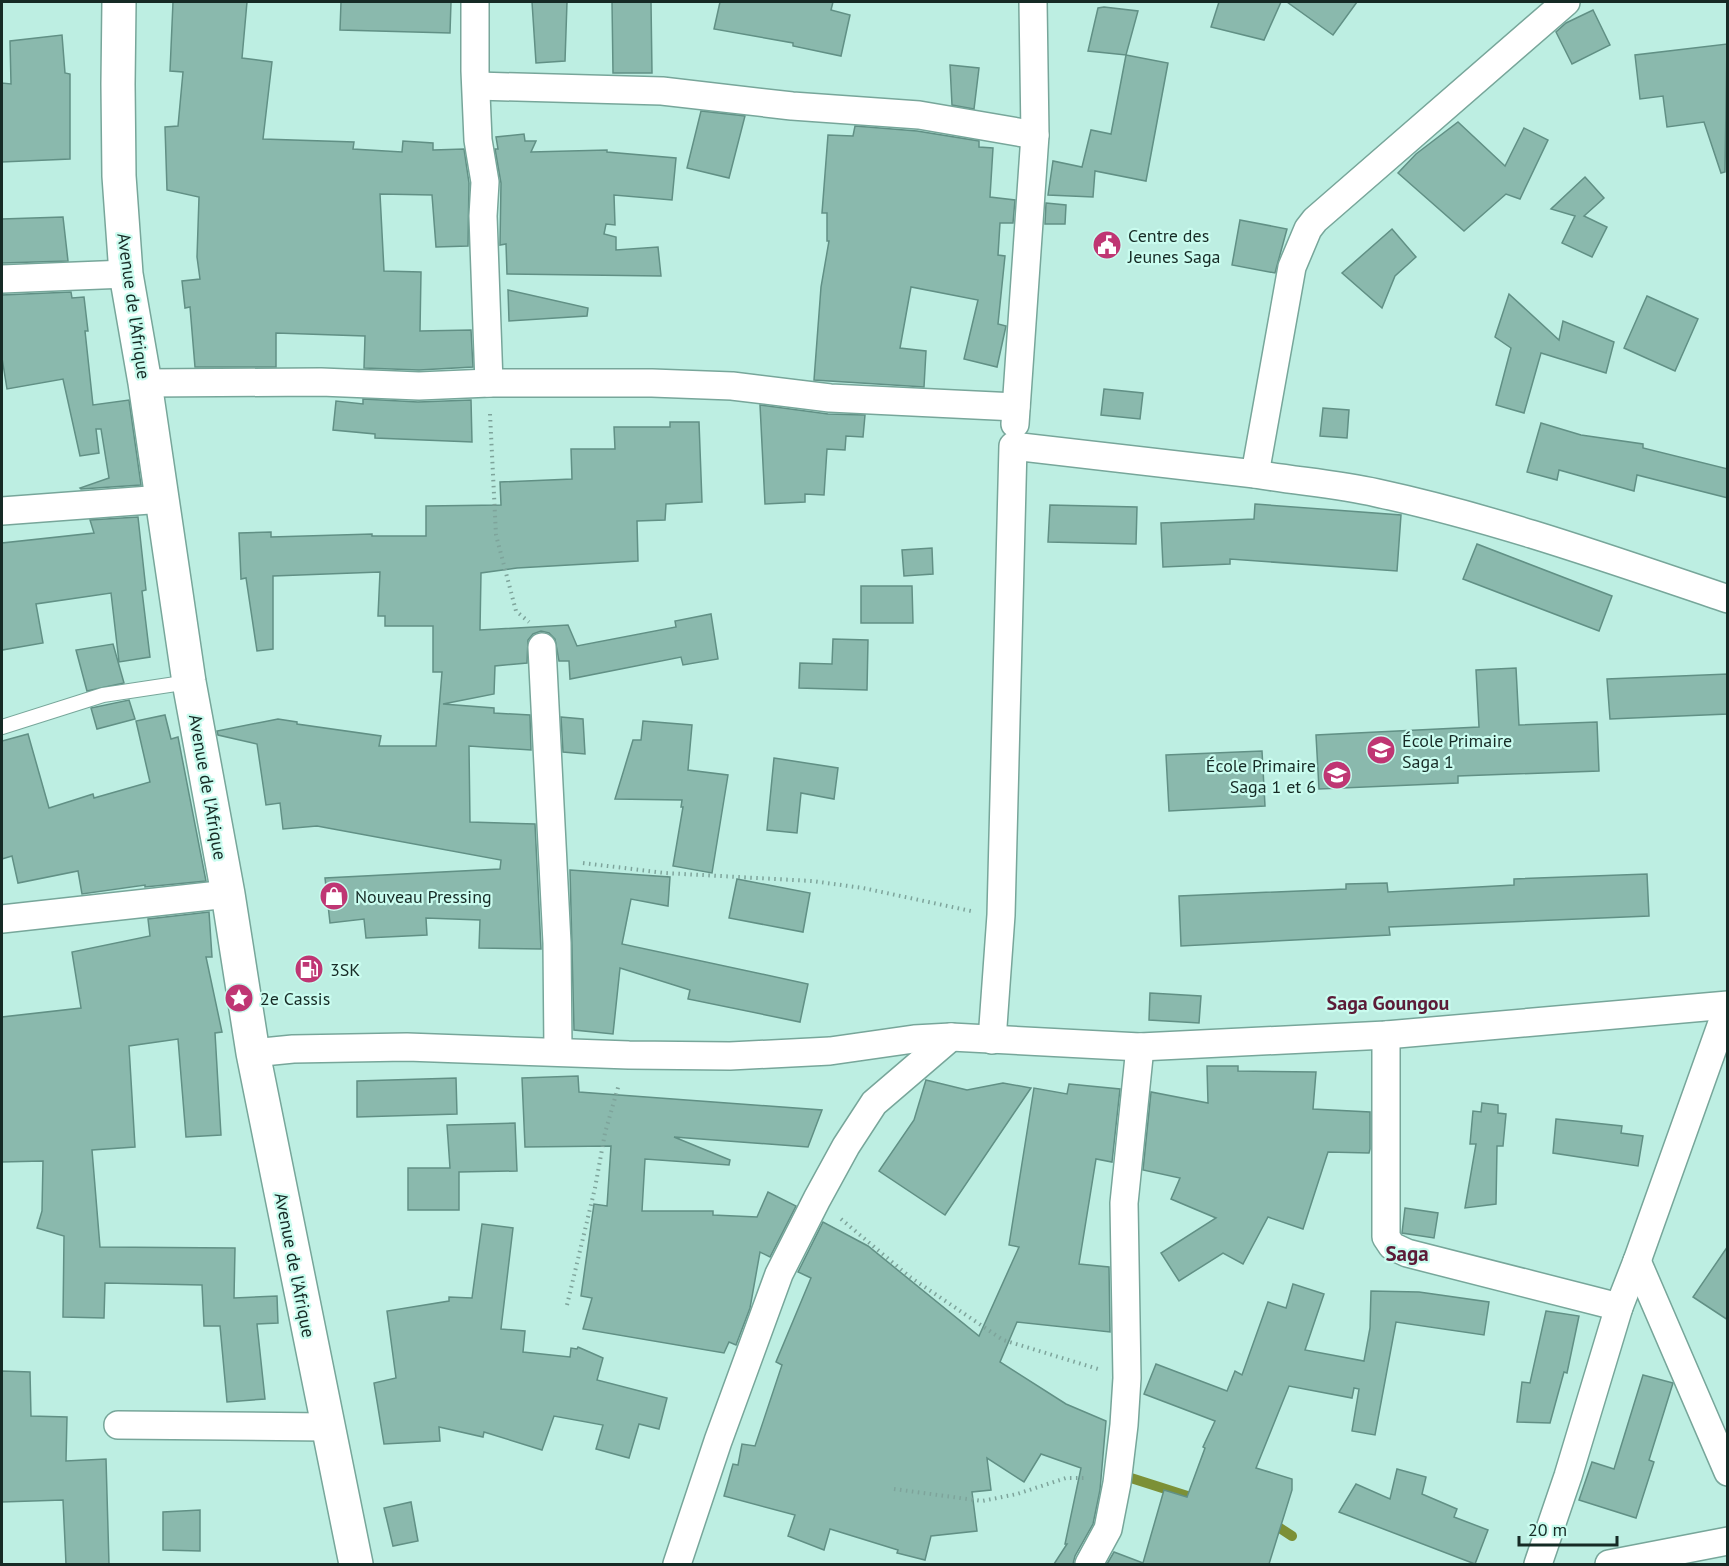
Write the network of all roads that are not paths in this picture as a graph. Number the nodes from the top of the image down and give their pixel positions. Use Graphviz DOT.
graph roads {
  1 [pos="119,2"];
  2 [pos="475,2"];
  3 [pos="1033,2"];
  4 [pos="1566,2"];
  5 [pos="477,86"];
  6 [pos="1035,135"];
  7 [pos="126,274"];
  8 [pos="2,279"];
  9 [pos="145,383"];
  10 [pos="489,383"];
  11 [pos="1016,407"];
  12 [pos="1013,446"];
  13 [pos="1255,474"];
  14 [pos="163,499"];
  15 [pos="2,511"];
  16 [pos="1728,598"];
  17 [pos="542,647"];
  18 [pos="189,682"];
  19 [pos="2,727"];
  20 [pos="228,894"];
  21 [pos="2,919"];
  22 [pos="1728,1006"];
  23 [pos="1386,1035"];
  24 [pos="951,1037"];
  25 [pos="992,1040"];
  26 [pos="1140,1047"];
  27 [pos="558,1051"];
  28 [pos="253,1053"];
  29 [pos="1637,1261"];
  30 [pos="1619,1307"];
  31 [pos="118,1425"];
  32 [pos="327,1427"];
  33 [pos="1728,1472"];
  34 [pos="1728,1541"];
  35 [pos="356,1564"];
  36 [pos="677,1564"];
  37 [pos="1089,1564"];
  38 [pos="1538,1564"];
  39 [pos="1609,1564"];
  1 -- 7 [label="main road, Avenue de l'Afrique"];
  2 -- 5 [label="street"];
  3 -- 6 [label="street"];
  4 -- 13 [label="street"];
  5 -- 6 [label="street"];
  5 -- 10 [label="street"];
  6 -- 11 [label="street"];
  7 -- 8 [label="street"];
  7 -- 9 [label="main road, Avenue de l'Afrique"];
  9 -- 10 [label="street"];
  9 -- 14 [label="main road, Avenue de l'Afrique"];
  10 -- 11 [label="street"];
  11 -- 12 [label="street"];
  12 -- 13 [label="street"];
  12 -- 25 [label="street"];
  13 -- 16 [label="street"];
  14 -- 15 [label="street"];
  14 -- 18 [label="main road, Avenue de l'Afrique"];
  17 -- 27 [label="street"];
  18 -- 19 [label="lane"];
  18 -- 20 [label="main road, Avenue de l'Afrique"];
  20 -- 21 [label="street"];
  20 -- 28 [label="main road, Avenue de l'Afrique"];
  22 -- 23 [label="street"];
  22 -- 29 [label="street"];
  23 -- 26 [label="street"];
  23 -- 30 [label="street"];
  24 -- 25 [label="street"];
  24 -- 27 [label="street"];
  24 -- 36 [label="street"];
  25 -- 26 [label="street"];
  26 -- 37 [label="street"];
  27 -- 28 [label="street"];
  28 -- 32 [label="main road, Avenue de l'Afrique"];
  29 -- 30 [label="street"];
  29 -- 33 [label="street"];
  30 -- 38 [label="street"];
  31 -- 32 [label="street"];
  32 -- 35 [label="main road, Avenue de l'Afrique"];
  34 -- 39 [label="street"];
}
